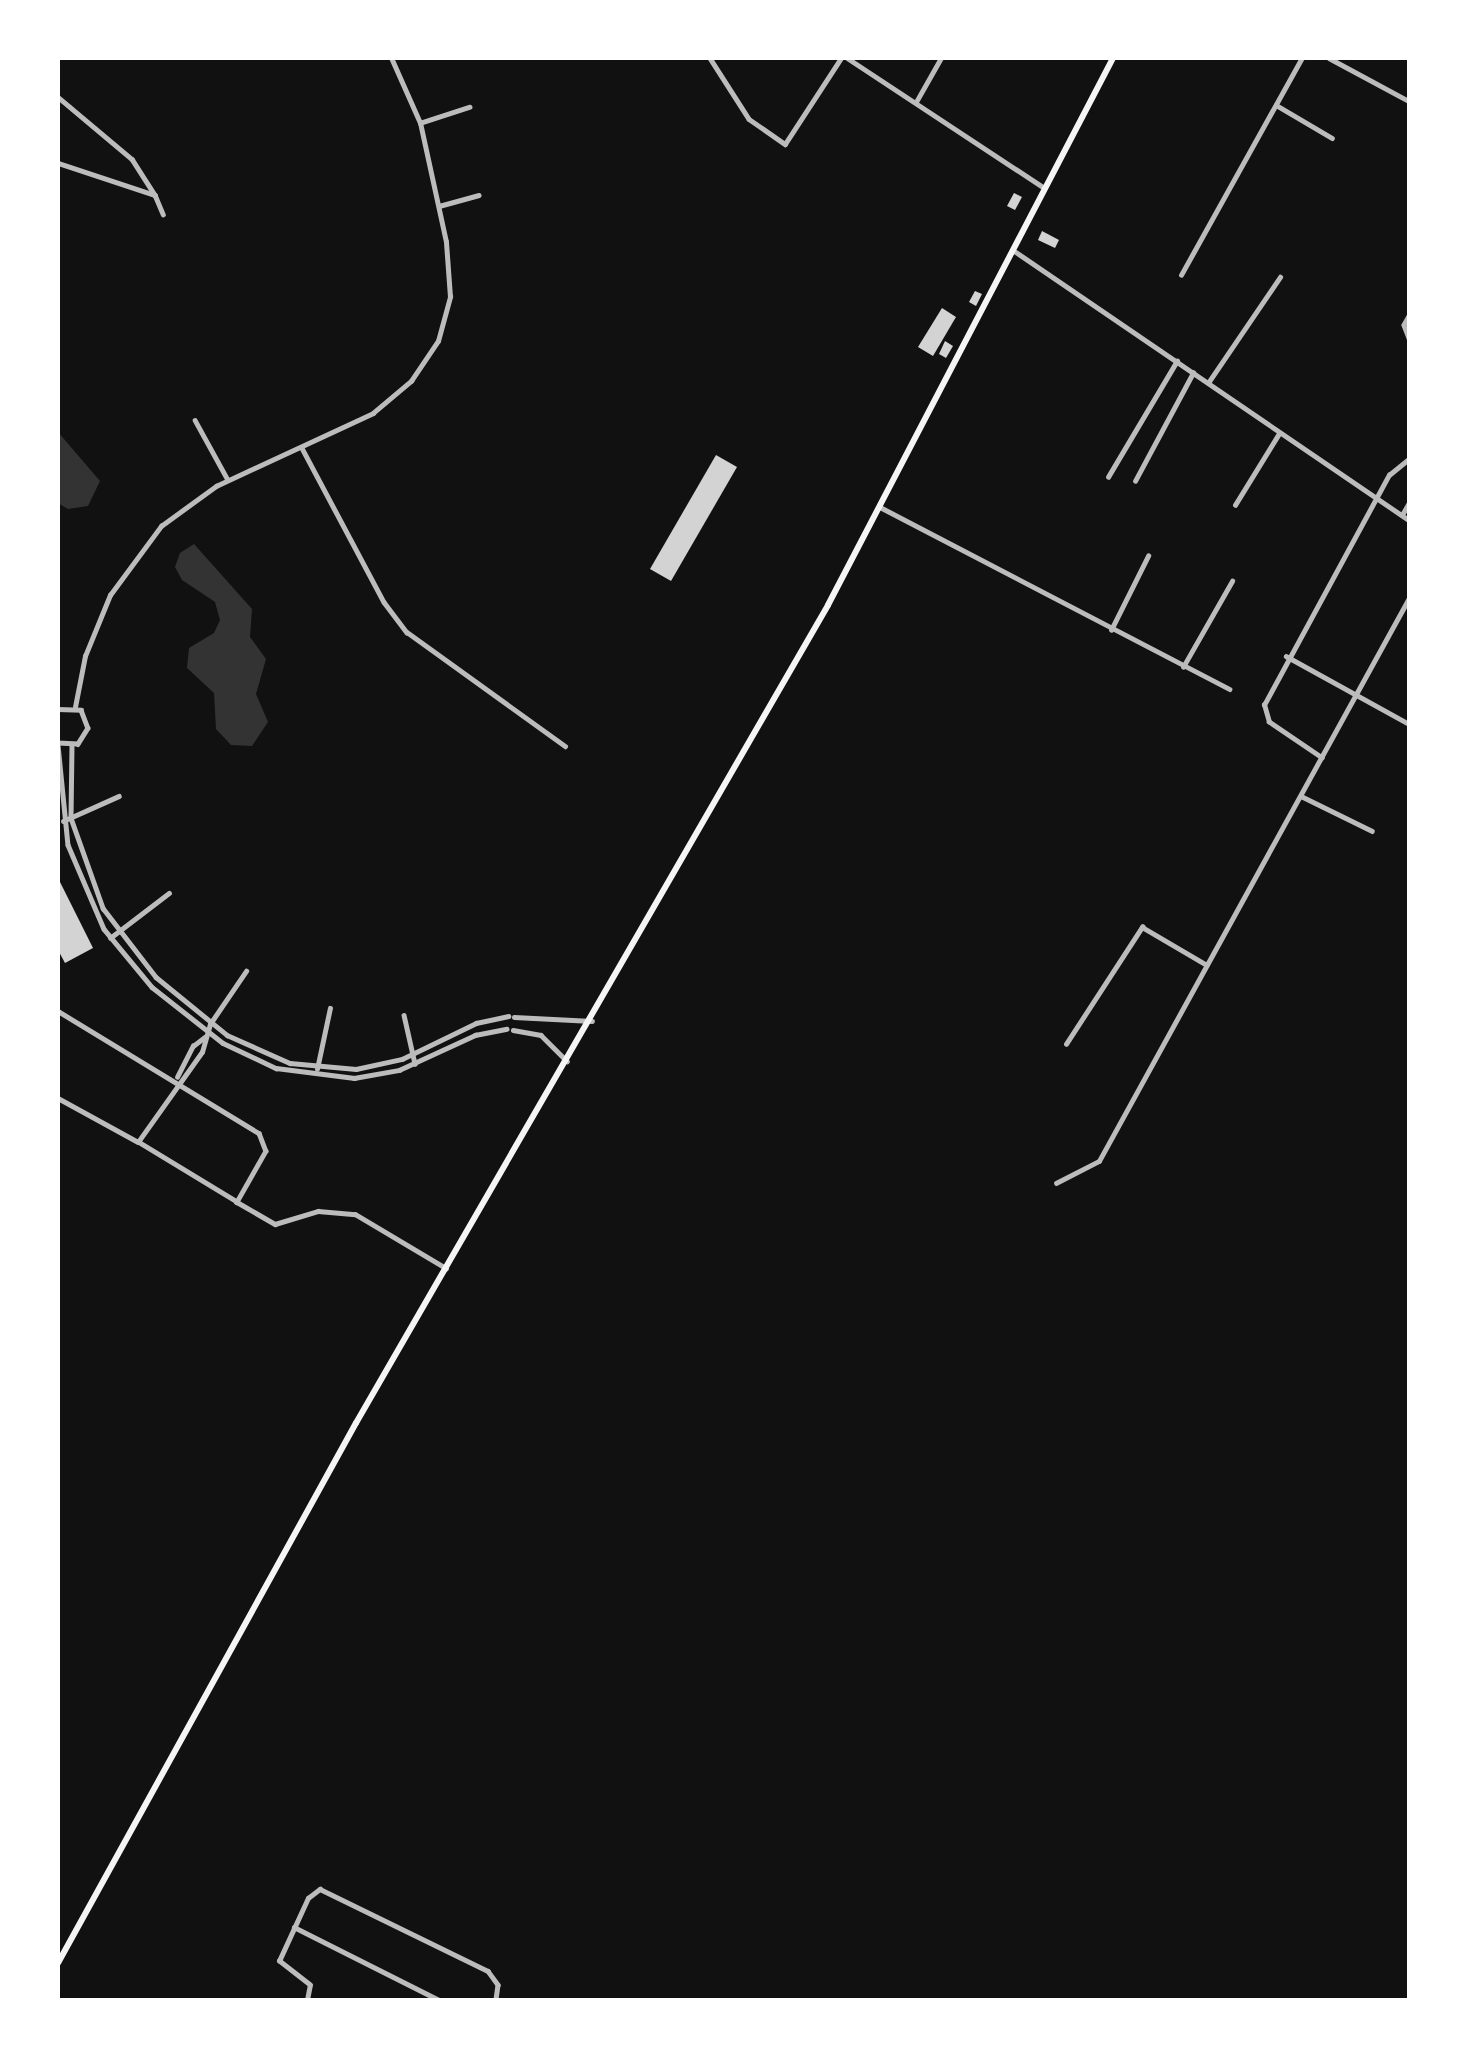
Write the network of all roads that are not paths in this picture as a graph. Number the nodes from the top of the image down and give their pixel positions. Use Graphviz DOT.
graph roads {
  1 [pos="391,58"];
  2 [pos="710,58"];
  3 [pos="841,58"];
  4 [pos="846,58"];
  5 [pos="941,58"];
  6 [pos="1113,58"];
  7 [pos="1302,58"];
  8 [pos="1329,58"];
  9 [pos="58,97"];
  10 [pos="1409,101"];
  11 [pos="916,102"];
  12 [pos="1276,105"];
  13 [pos="469,107"];
  14 [pos="419,122"];
  15 [pos="1332,138"];
  16 [pos="58,163"];
  17 [pos="1044,188"];
  18 [pos="155,195"];
  19 [pos="479,195"];
  20 [pos="439,206"];
  21 [pos="163,214"];
  22 [pos="1013,249"];
  23 [pos="1181,275"];
  24 [pos="1280,276"];
  25 [pos="1409,316"];
  26 [pos="1409,338"];
  27 [pos="1177,361"];
  28 [pos="1194,373"];
  29 [pos="1208,383"];
  30 [pos="195,419"];
  31 [pos="1278,435"];
  32 [pos="302,448"];
  33 [pos="1409,459"];
  34 [pos="1108,477"];
  35 [pos="228,480"];
  36 [pos="1135,481"];
  37 [pos="1376,499"];
  38 [pos="1409,503"];
  39 [pos="1235,505"];
  40 [pos="880,507"];
  41 [pos="1402,515"];
  42 [pos="1409,520"];
  43 [pos="1148,556"];
  44 [pos="1232,581"];
  45 [pos="1409,598"];
  46 [pos="1111,630"];
  47 [pos="1286,656"];
  48 [pos="1183,667"];
  49 [pos="1230,689"];
  50 [pos="1357,695"];
  51 [pos="75,707"];
  52 [pos="58,709"];
  53 [pos="1409,724"];
  54 [pos="58,744"];
  55 [pos="72,746"];
  56 [pos="565,746"];
  57 [pos="1322,758"];
  58 [pos="119,796"];
  59 [pos="1301,796"];
  60 [pos="71,818"];
  61 [pos="63,821"];
  62 [pos="1372,831"];
  63 [pos="169,893"];
  64 [pos="118,931"];
  65 [pos="110,937"];
  66 [pos="1206,965"];
  67 [pos="246,971"];
  68 [pos="330,1008"];
  69 [pos="58,1011"];
  70 [pos="404,1015"];
  71 [pos="508,1016"];
  72 [pos="514,1017"];
  73 [pos="525,1019"];
  74 [pos="592,1021"];
  75 [pos="210,1024"];
  76 [pos="506,1029"];
  77 [pos="513,1030"];
  78 [pos="523,1031"];
  79 [pos="207,1035"];
  80 [pos="1066,1044"];
  81 [pos="412,1056"];
  82 [pos="568,1061"];
  83 [pos="415,1064"];
  84 [pos="317,1069"];
  85 [pos="316,1076"];
  86 [pos="176,1081"];
  87 [pos="58,1098"];
  88 [pos="138,1142"];
  89 [pos="1056,1183"];
  90 [pos="237,1202"];
  91 [pos="447,1269"];
  92 [pos="294,1927"];
  93 [pos="58,1963"];
  94 [pos="307,2000"];
  95 [pos="439,2000"];
  96 [pos="496,2000"];
  1 -- 14 [label="street"];
  2 -- 3 [label="street"];
  4 -- 11 [label="street"];
  5 -- 11 [label="street"];
  6 -- 17 [label="main road"];
  7 -- 12 [label="street"];
  8 -- 10 [label="street"];
  9 -- 18 [label="street"];
  11 -- 17 [label="street"];
  12 -- 15 [label="street"];
  12 -- 23 [label="street"];
  13 -- 14 [label="street"];
  14 -- 20 [label="street"];
  16 -- 18 [label="street"];
  17 -- 22 [label="main road"];
  18 -- 21 [label="street"];
  19 -- 20 [label="street"];
  20 -- 32 [label="street"];
  22 -- 27 [label="street"];
  22 -- 40 [label="main road"];
  24 -- 29 [label="street"];
  25 -- 26 [label="street"];
  27 -- 28 [label="street"];
  27 -- 34 [label="street"];
  28 -- 29 [label="street"];
  28 -- 36 [label="street"];
  29 -- 31 [label="street"];
  30 -- 35 [label="street"];
  31 -- 37 [label="street"];
  31 -- 39 [label="street"];
  32 -- 35 [label="street"];
  32 -- 56 [label="street"];
  33 -- 37 [label="street"];
  35 -- 51 [label="street"];
  37 -- 41 [label="street"];
  37 -- 47 [label="street"];
  38 -- 41 [label="street"];
  40 -- 46 [label="street"];
  40 -- 74 [label="main road"];
  41 -- 42 [label="street"];
  43 -- 46 [label="street"];
  44 -- 48 [label="street"];
  45 -- 50 [label="street"];
  46 -- 48 [label="street"];
  47 -- 50 [label="street"];
  47 -- 57 [label="street"];
  48 -- 49 [label="street"];
  50 -- 53 [label="street"];
  50 -- 57 [label="street"];
  51 -- 52 [label="street"];
  51 -- 55 [label="street"];
  54 -- 55 [label="street"];
  54 -- 61 [label="street"];
  55 -- 60 [label="street"];
  57 -- 59 [label="street"];
  58 -- 60 [label="street"];
  59 -- 62 [label="street"];
  59 -- 66 [label="street"];
  60 -- 61 [label="street"];
  60 -- 64 [label="street"];
  61 -- 65 [label="street"];
  63 -- 64 [label="street"];
  64 -- 65 [label="street"];
  64 -- 75 [label="street"];
  65 -- 79 [label="street"];
  66 -- 80 [label="street"];
  66 -- 89 [label="street"];
  67 -- 75 [label="street"];
  68 -- 84 [label="street"];
  69 -- 86 [label="street"];
  70 -- 81 [label="street"];
  71 -- 81 [label="street"];
  72 -- 73 [label="street"];
  73 -- 74 [label="street"];
  73 -- 78 [label="street"];
  74 -- 82 [label="main road"];
  75 -- 79 [label="street"];
  75 -- 84 [label="street"];
  76 -- 83 [label="street"];
  77 -- 78 [label="street"];
  78 -- 82 [label="street"];
  79 -- 85 [label="street"];
  79 -- 86 [label="street"];
  79 -- 86 [label="street"];
  81 -- 83 [label="street"];
  81 -- 84 [label="street"];
  82 -- 91 [label="main road"];
  83 -- 85 [label="street"];
  84 -- 85 [label="street"];
  86 -- 88 [label="street"];
  86 -- 90 [label="street"];
  87 -- 88 [label="street"];
  88 -- 90 [label="street"];
  90 -- 91 [label="street"];
  91 -- 93 [label="main road"];
  92 -- 94 [label="street"];
  92 -- 95 [label="street"];
  92 -- 96 [label="street"];
}
